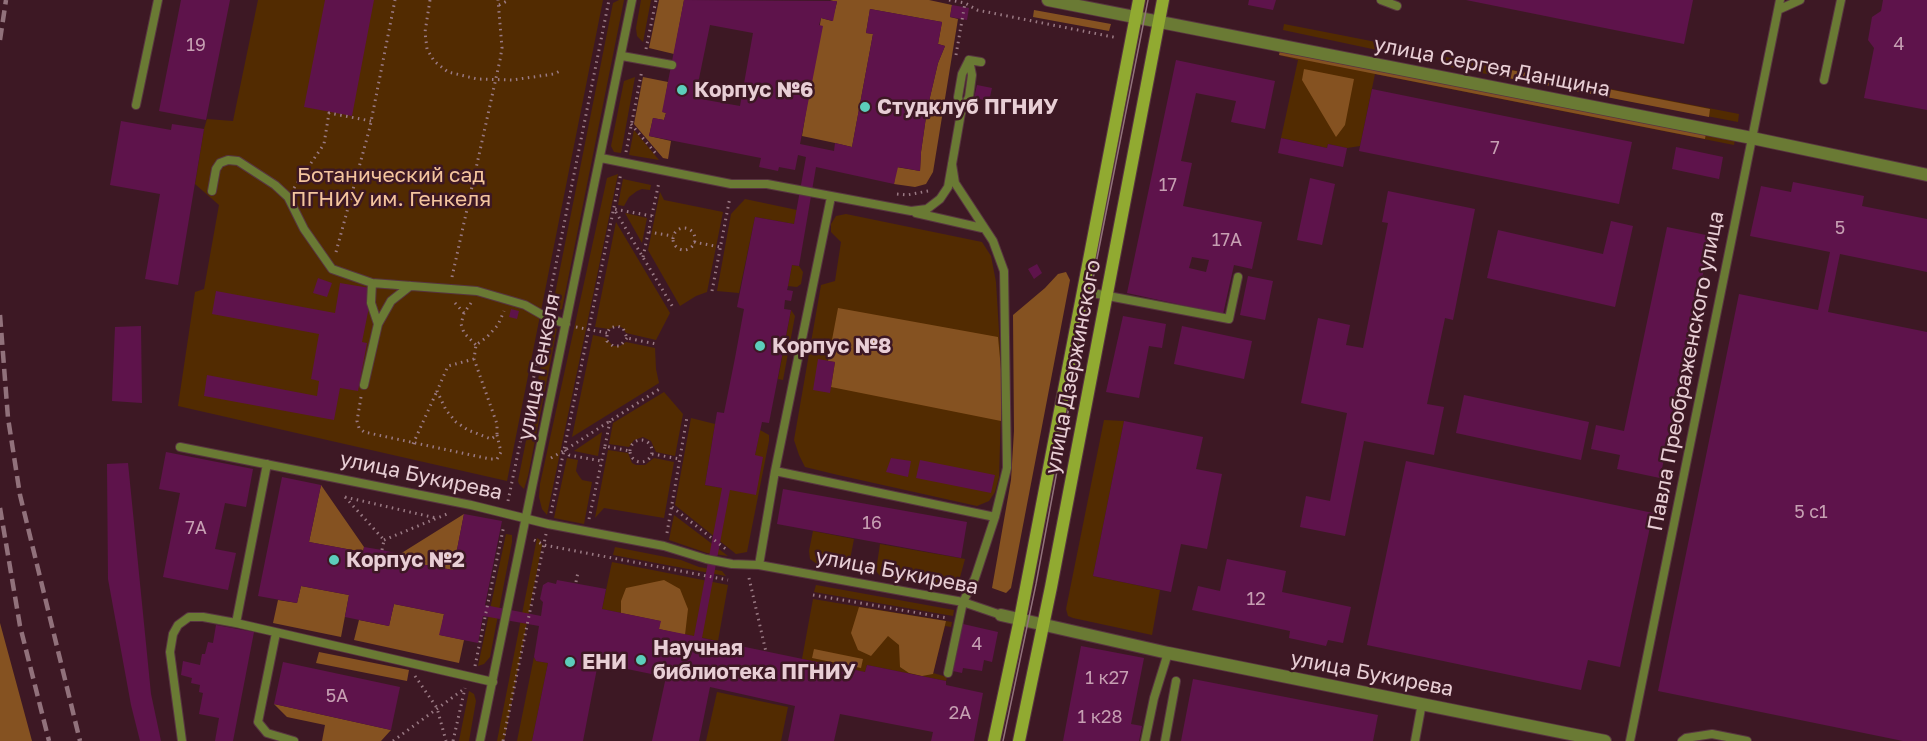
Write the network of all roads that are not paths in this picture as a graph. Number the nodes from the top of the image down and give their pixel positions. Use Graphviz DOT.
graph roads {
  1 [pos="158,0"];
  2 [pos="632,0"];
  3 [pos="1048,0"];
  4 [pos="1139,0"];
  5 [pos="1163,0"];
  6 [pos="1381,0"];
  7 [pos="1800,0"];
  8 [pos="1841,0"];
  9 [pos="1063,1"];
  10 [pos="1780,4"];
  11 [pos="1397,6"];
  12 [pos="1136,16"];
  13 [pos="1159,21"];
  14 [pos="622,56"];
  15 [pos="981,62"];
  16 [pos="672,65"];
  17 [pos="1824,80"];
  18 [pos="136,105"];
  19 [pos="1752,138"];
  20 [pos="600,158"];
  21 [pos="952,164"];
  22 [pos="1927,175"];
  23 [pos="212,191"];
  24 [pos="831,196"];
  25 [pos="911,212"];
  26 [pos="982,228"];
  27 [pos="1238,278"];
  28 [pos="372,283"];
  29 [pos="410,286"];
  30 [pos="1082,291"];
  31 [pos="1106,295"];
  32 [pos="378,324"];
  33 [pos="566,324"];
  34 [pos="364,385"];
  35 [pos="180,447"];
  36 [pos="267,464"];
  37 [pos="775,471"];
  38 [pos="995,517"];
  39 [pos="526,519"];
  40 [pos="759,565"];
  41 [pos="963,602"];
  42 [pos="1001,615"];
  43 [pos="1020,619"];
  44 [pos="236,623"];
  45 [pos="1044,625"];
  46 [pos="276,633"];
  47 [pos="1168,653"];
  48 [pos="948,673"];
  49 [pos="1176,681"];
  50 [pos="493,682"];
  51 [pos="1422,703"];
  52 [pos="182,741"];
  53 [pos="294,741"];
  54 [pos="480,741"];
  55 [pos="994,741"];
  56 [pos="1018,741"];
  57 [pos="1145,741"];
  58 [pos="1165,741"];
  59 [pos="1415,741"];
  60 [pos="1605,741"];
  61 [pos="1630,741"];
  62 [pos="1682,741"];
  63 [pos="1747,741"];
  1 -- 18 [label="lane"];
  2 -- 14 [label="lane, улица Генкеля"];
  3 -- 9 [label="street, улица Сергея Данщина"];
  4 -- 12 [label="main road, улица Дзержинского"];
  5 -- 13 [label="main road, улица Дзержинского"];
  6 -- 11 [label="lane"];
  7 -- 10 [label="lane"];
  8 -- 17 [label="lane"];
  9 -- 12 [label="street, улица Сергея Данщина"];
  10 -- 19 [label="lane, Павла Преображенского улица"];
  12 -- 13 [label="street, улица Сергея Данщина"];
  12 -- 30 [label="main road, улица Дзержинского"];
  13 -- 19 [label="street, улица Сергея Данщина"];
  13 -- 31 [label="main road, улица Дзержинского"];
  14 -- 16 [label="lane"];
  14 -- 20 [label="lane, улица Генкеля"];
  15 -- 21 [label="lane"];
  19 -- 22 [label="street, улица Сергея Данщина"];
  19 -- 61 [label="lane, Павла Преображенского улица"];
  20 -- 24 [label="lane"];
  20 -- 33 [label="lane, улица Генкеля"];
  21 -- 25 [label="lane"];
  21 -- 26 [label="lane"];
  23 -- 28 [label="lane"];
  24 -- 25 [label="lane"];
  24 -- 37 [label="lane"];
  25 -- 26 [label="lane"];
  26 -- 38 [label="lane"];
  27 -- 31 [label="lane"];
  28 -- 29 [label="lane"];
  28 -- 32 [label="lane"];
  29 -- 32 [label="lane"];
  29 -- 33 [label="lane"];
  30 -- 31 [label="lane"];
  30 -- 43 [label="main road, улица Дзержинского"];
  31 -- 45 [label="main road, улица Дзержинского"];
  32 -- 34 [label="lane"];
  33 -- 39 [label="lane, улица Генкеля"];
  35 -- 36 [label="lane, улица Букирева"];
  36 -- 39 [label="lane, улица Букирева"];
  36 -- 44 [label="lane"];
  37 -- 38 [label="lane"];
  37 -- 40 [label="lane"];
  38 -- 41 [label="lane"];
  39 -- 40 [label="lane, улица Букирева"];
  39 -- 50 [label="lane, улица Генкеля"];
  40 -- 41 [label="lane, улица Букирева"];
  41 -- 42 [label="lane, улица Букирева"];
  41 -- 48 [label="lane"];
  42 -- 43 [label="street, улица Букирева"];
  43 -- 45 [label="street, улица Букирева"];
  43 -- 55 [label="main road, улица Дзержинского"];
  44 -- 46 [label="lane"];
  44 -- 52 [label="lane"];
  45 -- 47 [label="street, улица Букирева"];
  45 -- 56 [label="main road, улица Дзержинского"];
  46 -- 50 [label="lane"];
  46 -- 53 [label="lane"];
  47 -- 51 [label="street, улица Букирева"];
  47 -- 57 [label="lane"];
  49 -- 58 [label="lane"];
  50 -- 54 [label="lane, улица Генкеля"];
  51 -- 59 [label="lane"];
  51 -- 60 [label="street, улица Букирева"];
  62 -- 63 [label="lane"];
}
